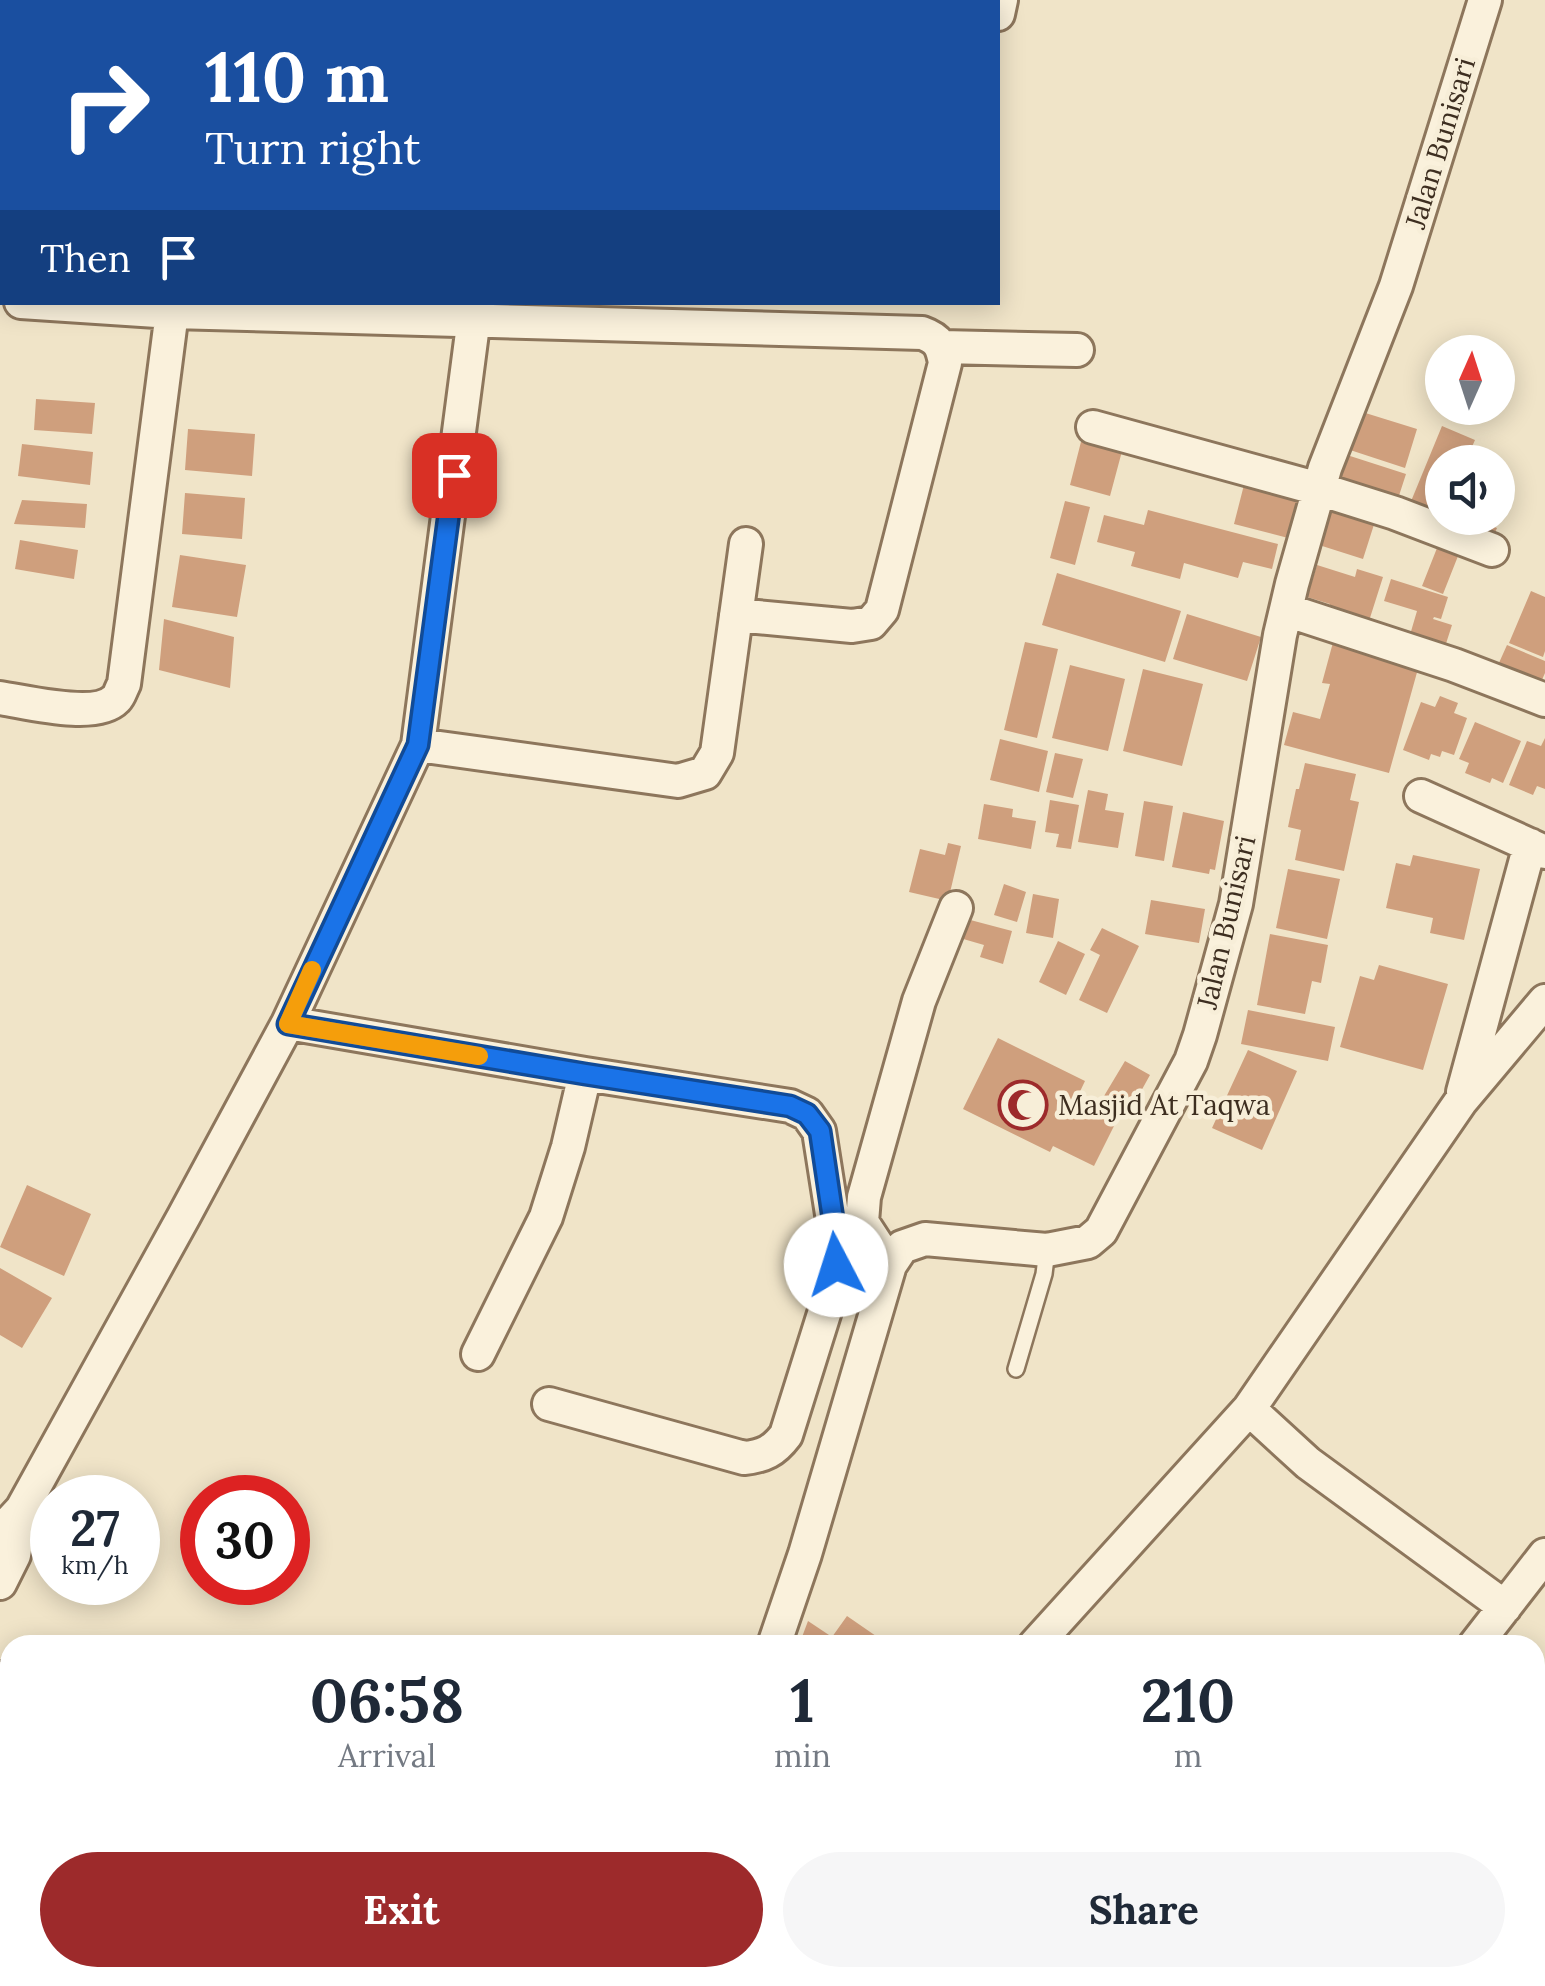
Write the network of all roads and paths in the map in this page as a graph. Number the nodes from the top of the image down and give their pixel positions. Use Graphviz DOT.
graph roads {
  1 [pos="1485,0"];
  2 [pos="66,305"];
  3 [pos="172,312"];
  4 [pos="475,312"];
  5 [pos="942,347"];
  6 [pos="1077,350"];
  7 [pos="1093,427"];
  8 [pos="1319,489"];
  9 [pos="746,544"];
  10 [pos="1492,550"];
  11 [pos="1286,610"];
  12 [pos="736,615"];
  13 [pos="0,698"];
  14 [pos="1545,700"];
  15 [pos="418,745"];
  16 [pos="1421,796"];
  17 [pos="1538,848"];
  18 [pos="956,908"];
  19 [pos="1545,1002"];
  20 [pos="288,1024"];
  21 [pos="585,1074"];
  22 [pos="1461,1102"];
  23 [pos="1048,1250"];
  24 [pos="890,1265"];
  25 [pos="478,1354"];
  26 [pos="1016,1369"];
  27 [pos="550,1404"];
  28 [pos="1249,1410"];
  29 [pos="11,1521"];
  30 [pos="1545,1554"];
  31 [pos="0,1583"];
  32 [pos="1505,1608"];
  33 [pos="777,1635"];
  34 [pos="1044,1635"];
  35 [pos="1483,1635"];
  1 -- 8 [label="street, Jalan Bunisari"];
  2 -- 3 [label="street"];
  3 -- 4 [label="street"];
  3 -- 13 [label="street"];
  4 -- 5 [label="street"];
  4 -- 15 [label="street"];
  5 -- 6 [label="street"];
  5 -- 12 [label="street"];
  7 -- 8 [label="street"];
  8 -- 10 [label="street"];
  8 -- 11 [label="street, Jalan Bunisari"];
  9 -- 12 [label="street"];
  11 -- 14 [label="street"];
  11 -- 23 [label="street, Jalan Bunisari"];
  12 -- 15 [label="street"];
  15 -- 20 [label="street"];
  16 -- 17 [label="street"];
  17 -- 22 [label="street"];
  18 -- 24 [label="street"];
  19 -- 22 [label="street"];
  20 -- 21 [label="street"];
  20 -- 29 [label="street"];
  21 -- 25 [label="street"];
  21 -- 27 [label="street"];
  22 -- 28 [label="street"];
  23 -- 24 [label="street, Jalan Bunisari"];
  23 -- 26 [label="lane"];
  24 -- 33 [label="street"];
  28 -- 32 [label="street"];
  28 -- 34 [label="street"];
  29 -- 31 [label="street"];
  30 -- 32 [label="street"];
  32 -- 35 [label="street"];
}
